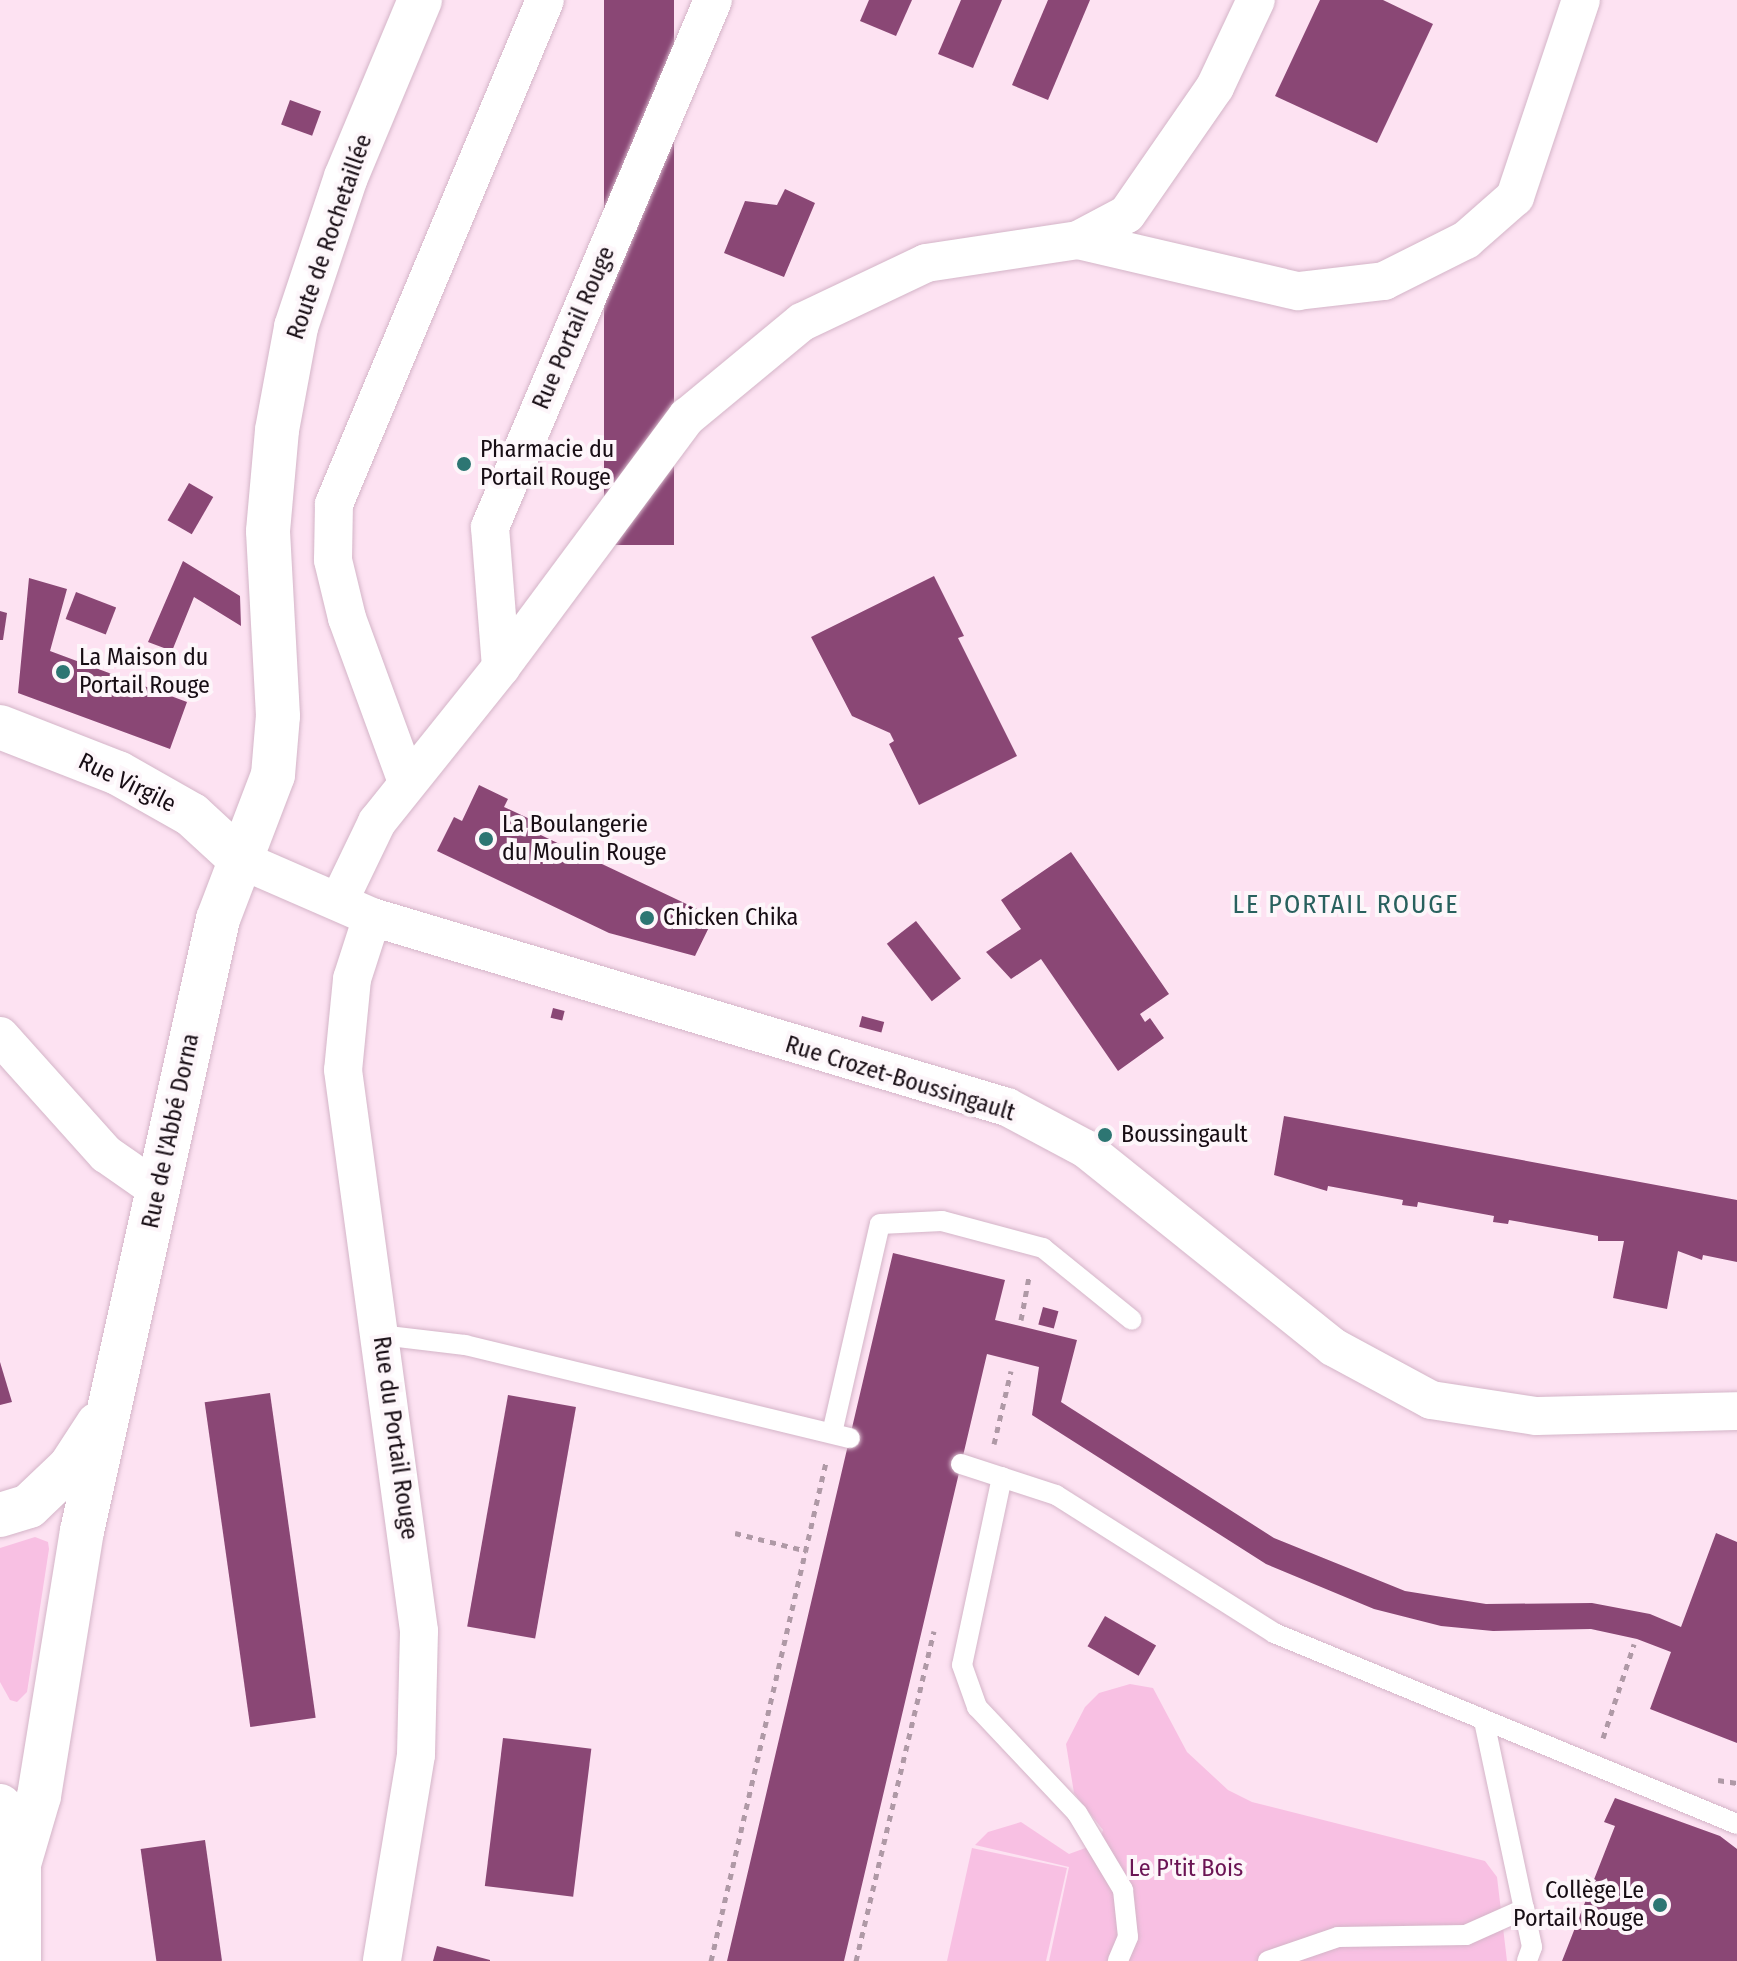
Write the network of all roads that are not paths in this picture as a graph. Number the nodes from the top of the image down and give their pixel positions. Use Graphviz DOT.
graph roads {
  1 [pos="420,0"];
  2 [pos="545,0"];
  3 [pos="713,0"];
  4 [pos="1256,0"];
  5 [pos="1581,0"];
  6 [pos="1078,240"];
  7 [pos="501,667"];
  8 [pos="0,727"];
  9 [pos="407,782"];
  10 [pos="241,860"];
  11 [pos="356,909"];
  12 [pos="0,1036"];
  13 [pos="159,1191"];
  14 [pos="1132,1320"];
  15 [pos="381,1335"];
  16 [pos="110,1405"];
  17 [pos="1737,1411"];
  18 [pos="961,1464"];
  19 [pos="994,1474"];
  20 [pos="0,1515"];
  21 [pos="1484,1721"];
  22 [pos="0,1806"];
  23 [pos="1737,1824"];
  24 [pos="19,1864"];
  25 [pos="1524,1909"];
  26 [pos="19,1961"];
  27 [pos="382,1961"];
  28 [pos="1118,1961"];
  29 [pos="1268,1961"];
  30 [pos="1527,1961"];
  1 -- 10 [label="main road, Route de Rochetaillée"];
  2 -- 9 [label="street"];
  3 -- 7 [label="street, Rue Portail Rouge"];
  4 -- 6 [label="street"];
  5 -- 6 [label="street"];
  6 -- 7 [label="street"];
  7 -- 9 [label="street"];
  8 -- 10 [label="main road, Rue Virgile"];
  9 -- 11 [label="street"];
  10 -- 11 [label="street, Rue Crozet-Boussingault"];
  10 -- 13 [label="main road, Rue de l'Abbé Dorna"];
  11 -- 15 [label="street, Rue du Portail Rouge"];
  11 -- 17 [label="street, Rue Crozet-Boussingault"];
  12 -- 13 [label="street"];
  13 -- 16 [label="main road, Rue de l'Abbé Dorna"];
  14 -- 15 [label="lane"];
  15 -- 27 [label="street, Rue du Portail Rouge"];
  16 -- 20 [label="main road, Rue de l'Abbé Dorna"];
  16 -- 24 [label="main road, Rue de l'Abbé Dorna"];
  18 -- 19 [label="lane"];
  19 -- 21 [label="lane"];
  19 -- 28 [label="lane"];
  21 -- 23 [label="lane"];
  21 -- 25 [label="lane"];
  22 -- 24 [label="main road"];
  24 -- 26 [label="main road"];
  25 -- 29 [label="lane"];
  25 -- 30 [label="lane"];
}
